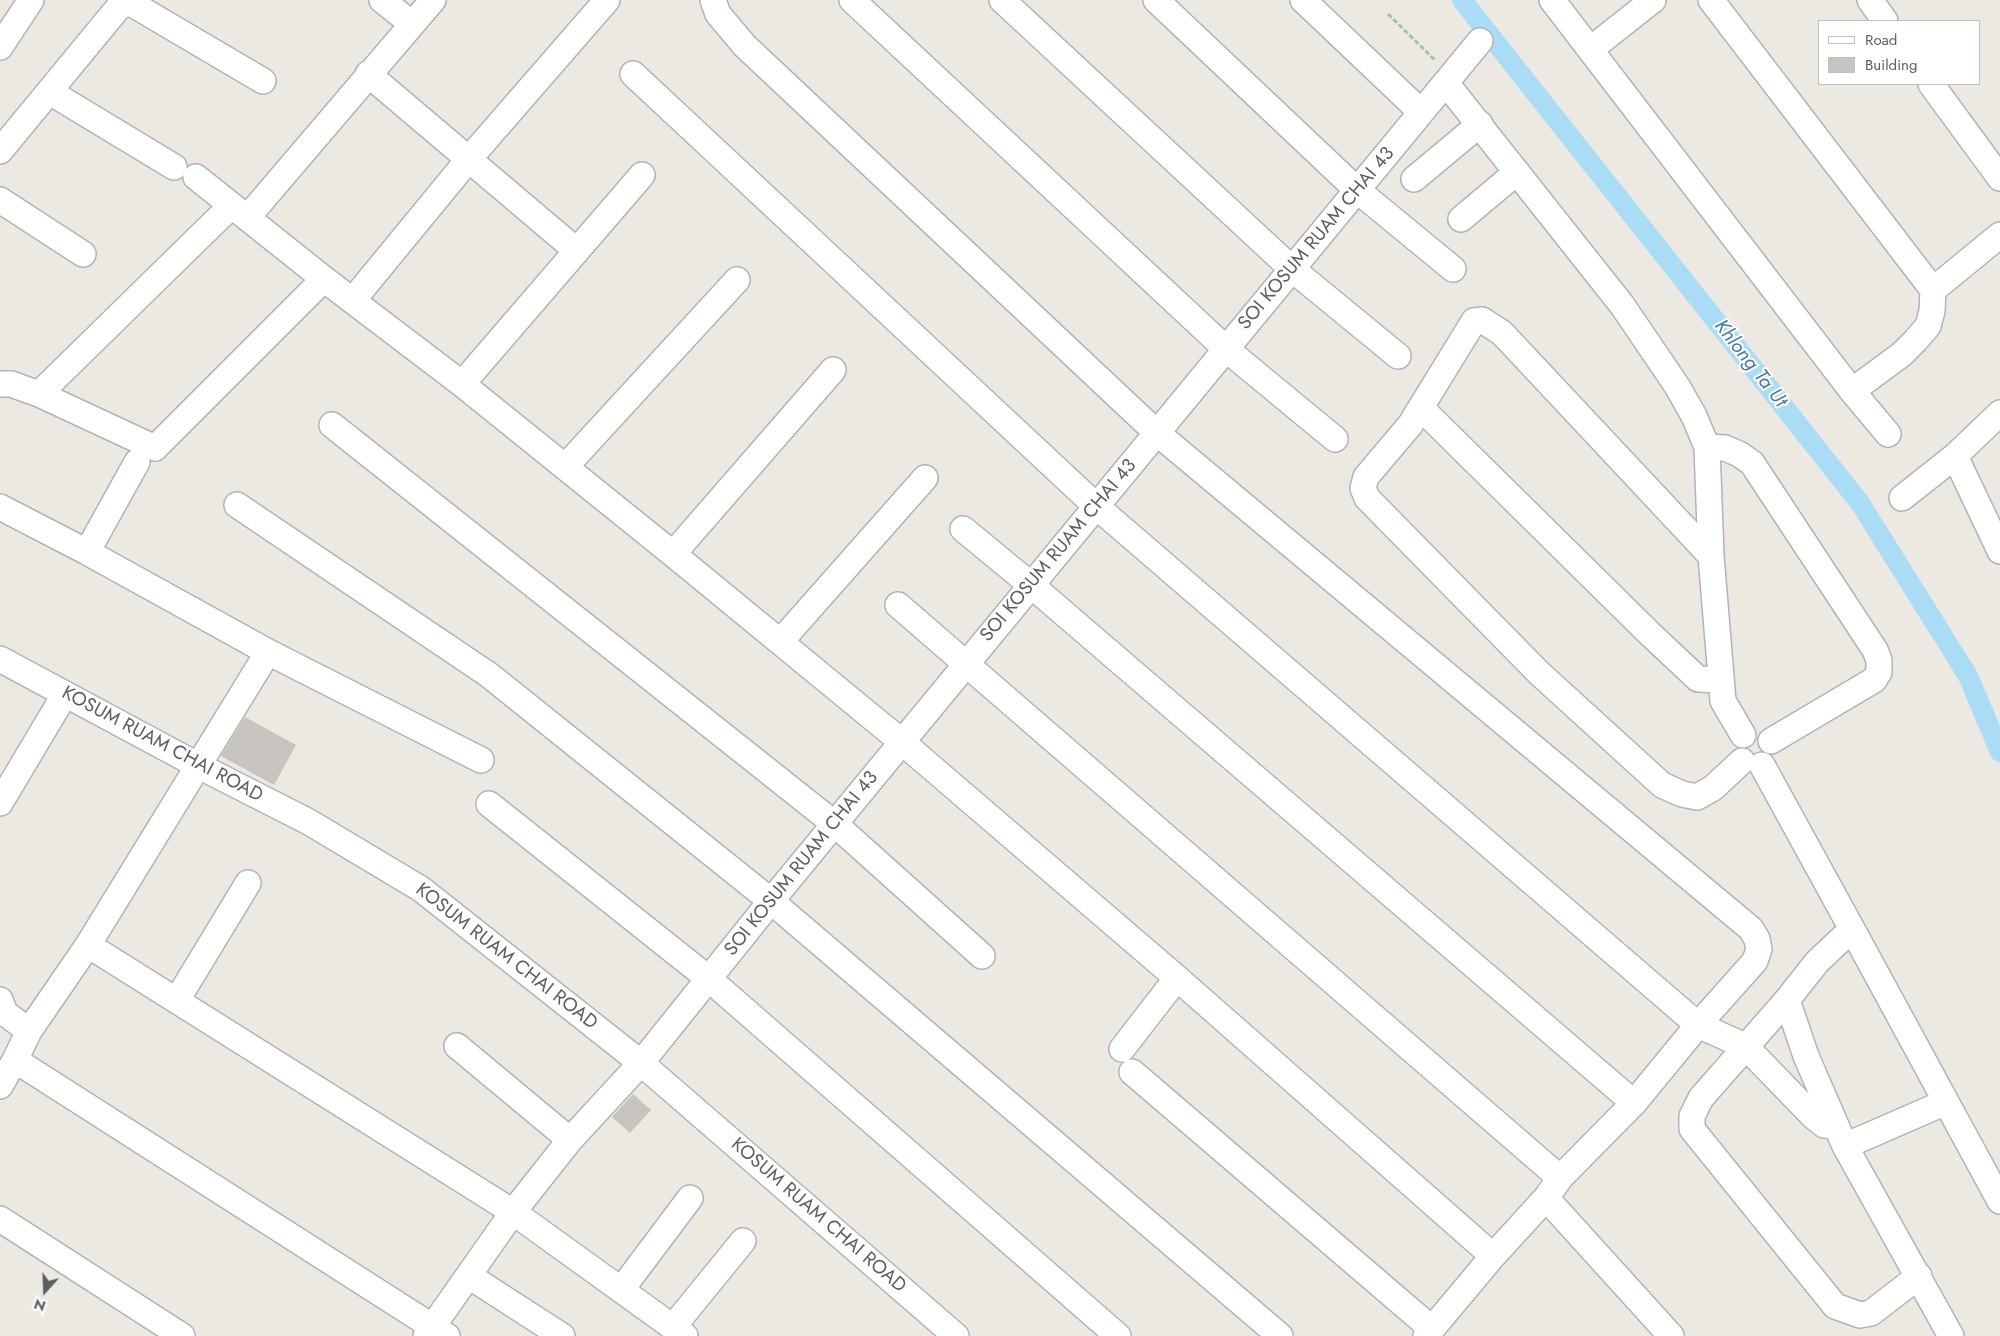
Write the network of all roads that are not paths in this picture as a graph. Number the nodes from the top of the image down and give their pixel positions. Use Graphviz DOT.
graph roads {
  1 [pos="31,0"];
  2 [pos="382,0"];
  3 [pos="433,0"];
  4 [pos="607,0"];
  5 [pos="713,0"];
  6 [pos="852,0"];
  7 [pos="1002,0"];
  8 [pos="1156,0"];
  9 [pos="1303,0"];
  10 [pos="1552,0"];
  11 [pos="1652,0"];
  12 [pos="1711,0"];
  13 [pos="1870,0"];
  14 [pos="1884,20"];
  15 [pos="412,24"];
  16 [pos="1480,41"];
  17 [pos="0,47"];
  18 [pos="1591,49"];
  19 [pos="368,74"];
  20 [pos="633,74"];
  21 [pos="1449,79"];
  22 [pos="263,82"];
  23 [pos="1932,85"];
  24 [pos="50,92"];
  25 [pos="1421,112"];
  26 [pos="1480,124"];
  27 [pos="0,151"];
  28 [pos="468,160"];
  29 [pos="174,167"];
  30 [pos="1517,172"];
  31 [pos="642,175"];
  32 [pos="196,177"];
  33 [pos="2000,178"];
  34 [pos="1414,179"];
  35 [pos="1357,190"];
  36 [pos="0,200"];
  37 [pos="239,212"];
  38 [pos="1461,219"];
  39 [pos="2000,235"];
  40 [pos="577,251"];
  41 [pos="83,254"];
  42 [pos="1292,269"];
  43 [pos="1453,269"];
  44 [pos="324,279"];
  45 [pos="737,280"];
  46 [pos="1933,290"];
  47 [pos="353,300"];
  48 [pos="1226,349"];
  49 [pos="1398,356"];
  50 [pos="833,370"];
  51 [pos="0,384"];
  52 [pos="462,384"];
  53 [pos="1852,391"];
  54 [pos="39,394"];
  55 [pos="1421,408"];
  56 [pos="1998,420"];
  57 [pos="332,425"];
  58 [pos="1157,433"];
  59 [pos="1888,434"];
  60 [pos="1334,439"];
  61 [pos="1707,447"];
  62 [pos="1955,456"];
  63 [pos="137,462"];
  64 [pos="565,467"];
  65 [pos="925,478"];
  66 [pos="1902,498"];
  67 [pos="237,505"];
  68 [pos="1096,506"];
  69 [pos="0,507"];
  70 [pos="963,529"];
  71 [pos="2000,551"];
  72 [pos="86,552"];
  73 [pos="673,554"];
  74 [pos="1711,556"];
  75 [pos="1032,585"];
  76 [pos="898,605"];
  77 [pos="780,642"];
  78 [pos="268,652"];
  79 [pos="0,659"];
  80 [pos="967,663"];
  81 [pos="1721,680"];
  82 [pos="65,694"];
  83 [pos="1743,735"];
  84 [pos="902,742"];
  85 [pos="1771,742"];
  86 [pos="481,760"];
  87 [pos="1752,763"];
  88 [pos="199,766"];
  89 [pos="0,804"];
  90 [pos="489,804"];
  91 [pos="836,825"];
  92 [pos="248,883"];
  93 [pos="771,901"];
  94 [pos="1852,929"];
  95 [pos="88,945"];
  96 [pos="982,956"];
  97 [pos="1177,978"];
  98 [pos="709,979"];
  99 [pos="177,1000"];
  100 [pos="1787,1000"];
  101 [pos="2,1009"];
  102 [pos="1698,1025"];
  103 [pos="29,1031"];
  104 [pos="457,1046"];
  105 [pos="1745,1046"];
  106 [pos="1122,1049"];
  107 [pos="16,1060"];
  108 [pos="642,1063"];
  109 [pos="1132,1072"];
  110 [pos="0,1086"];
  111 [pos="1946,1102"];
  112 [pos="1634,1103"];
  113 [pos="1840,1136"];
  114 [pos="570,1140"];
  115 [pos="1560,1178"];
  116 [pos="690,1198"];
  117 [pos="1546,1198"];
  118 [pos="2000,1201"];
  119 [pos="513,1212"];
  120 [pos="0,1219"];
  121 [pos="743,1241"];
  122 [pos="1493,1256"];
  123 [pos="469,1276"];
  124 [pos="1919,1276"];
  125 [pos="621,1290"];
  126 [pos="679,1332"];
  127 [pos="435,1333"];
  128 [pos="1429,1333"];
  129 [pos="182,1336"];
  130 [pos="562,1336"];
  131 [pos="956,1336"];
  132 [pos="1118,1336"];
  133 [pos="1280,1336"];
  134 [pos="1672,1336"];
  135 [pos="1951,1336"];
  1 -- 17 [label="street"];
  2 -- 15 [label="street"];
  3 -- 15 [label="street"];
  4 -- 28 [label="street"];
  5 -- 58 [label="street"];
  6 -- 48 [label="street"];
  7 -- 42 [label="street"];
  8 -- 35 [label="street"];
  9 -- 25 [label="street"];
  10 -- 18 [label="street"];
  11 -- 18 [label="street"];
  12 -- 46 [label="street"];
  13 -- 14 [label="street"];
  15 -- 19 [label="street"];
  16 -- 21 [label="street, SOI KOSUM RUAM CHAI 43"];
  18 -- 53 [label="street"];
  19 -- 28 [label="street"];
  19 -- 37 [label="street"];
  20 -- 68 [label="street"];
  21 -- 25 [label="street, SOI KOSUM RUAM CHAI 43"];
  21 -- 26 [label="street"];
  22 -- 24 [label="street"];
  23 -- 33 [label="street"];
  24 -- 27 [label="street"];
  24 -- 29 [label="street"];
  25 -- 35 [label="street, SOI KOSUM RUAM CHAI 43"];
  26 -- 30 [label="street"];
  26 -- 34 [label="street"];
  28 -- 40 [label="street"];
  28 -- 47 [label="street"];
  30 -- 38 [label="street"];
  30 -- 61 [label="street"];
  31 -- 40 [label="street"];
  32 -- 37 [label="street"];
  35 -- 42 [label="street, SOI KOSUM RUAM CHAI 43"];
  35 -- 43 [label="street"];
  36 -- 41 [label="street"];
  37 -- 44 [label="street"];
  37 -- 54 [label="street"];
  39 -- 46 [label="street"];
  40 -- 52 [label="street"];
  42 -- 48 [label="street, SOI KOSUM RUAM CHAI 43"];
  42 -- 49 [label="street"];
  44 -- 47 [label="street"];
  44 -- 54 [label="street"];
  45 -- 64 [label="street"];
  46 -- 53 [label="street"];
  47 -- 52 [label="street"];
  48 -- 58 [label="street, SOI KOSUM RUAM CHAI 43"];
  48 -- 60 [label="street"];
  50 -- 73 [label="street"];
  51 -- 54 [label="street"];
  52 -- 64 [label="street"];
  53 -- 59 [label="street"];
  55 -- 74 [label="street"];
  55 -- 81 [label="street"];
  55 -- 87 [label="street"];
  56 -- 62 [label="street"];
  57 -- 91 [label="street"];
  58 -- 68 [label="street, SOI KOSUM RUAM CHAI 43"];
  58 -- 102 [label="street"];
  61 -- 74 [label="street"];
  61 -- 85 [label="street"];
  62 -- 66 [label="street"];
  62 -- 71 [label="street"];
  63 -- 72 [label="street"];
  64 -- 73 [label="street"];
  65 -- 77 [label="street"];
  67 -- 93 [label="street"];
  68 -- 75 [label="street, SOI KOSUM RUAM CHAI 43"];
  68 -- 102 [label="street"];
  69 -- 72 [label="street"];
  70 -- 75 [label="street"];
  72 -- 78 [label="street"];
  73 -- 77 [label="street"];
  74 -- 81 [label="street"];
  75 -- 80 [label="street, SOI KOSUM RUAM CHAI 43"];
  75 -- 112 [label="street"];
  76 -- 80 [label="street"];
  77 -- 84 [label="street"];
  78 -- 86 [label="street"];
  78 -- 88 [label="street"];
  79 -- 82 [label="street, KOSUM RUAM CHAI ROAD"];
  80 -- 84 [label="street, SOI KOSUM RUAM CHAI 43"];
  80 -- 115 [label="street"];
  81 -- 83 [label="street"];
  82 -- 88 [label="street, KOSUM RUAM CHAI ROAD"];
  82 -- 89 [label="street"];
  83 -- 85 [label="street"];
  83 -- 87 [label="street"];
  84 -- 91 [label="street, SOI KOSUM RUAM CHAI 43"];
  84 -- 97 [label="street"];
  85 -- 87 [label="street"];
  87 -- 94 [label="street"];
  88 -- 95 [label="street"];
  88 -- 108 [label="street, KOSUM RUAM CHAI ROAD"];
  90 -- 98 [label="street"];
  91 -- 93 [label="street, SOI KOSUM RUAM CHAI 43"];
  91 -- 96 [label="street"];
  92 -- 99 [label="street"];
  93 -- 98 [label="street, SOI KOSUM RUAM CHAI 43"];
  93 -- 133 [label="street"];
  94 -- 100 [label="street"];
  94 -- 111 [label="street"];
  95 -- 99 [label="street"];
  95 -- 103 [label="street"];
  97 -- 106 [label="street"];
  97 -- 122 [label="street"];
  98 -- 108 [label="street, SOI KOSUM RUAM CHAI 43"];
  98 -- 132 [label="street"];
  99 -- 119 [label="street"];
  100 -- 105 [label="street"];
  100 -- 113 [label="street"];
  101 -- 103 [label="street"];
  102 -- 105 [label="street"];
  102 -- 112 [label="street"];
  103 -- 107 [label="street"];
  104 -- 114 [label="street"];
  105 -- 113 [label="street"];
  105 -- 124 [label="street"];
  107 -- 110 [label="street"];
  107 -- 127 [label="street"];
  108 -- 114 [label="street, SOI KOSUM RUAM CHAI 43"];
  108 -- 131 [label="street, KOSUM RUAM CHAI ROAD"];
  109 -- 128 [label="street"];
  111 -- 113 [label="street"];
  111 -- 118 [label="street"];
  112 -- 115 [label="street"];
  113 -- 124 [label="street"];
  114 -- 119 [label="street, SOI KOSUM RUAM CHAI 43"];
  115 -- 117 [label="street"];
  116 -- 125 [label="street"];
  117 -- 122 [label="street"];
  117 -- 134 [label="street"];
  119 -- 123 [label="street, SOI KOSUM RUAM CHAI 43"];
  119 -- 125 [label="street"];
  120 -- 129 [label="street"];
  121 -- 126 [label="street"];
  122 -- 128 [label="street"];
  123 -- 127 [label="street, SOI KOSUM RUAM CHAI 43"];
  123 -- 130 [label="street"];
  124 -- 135 [label="street"];
  125 -- 126 [label="street"];
}
